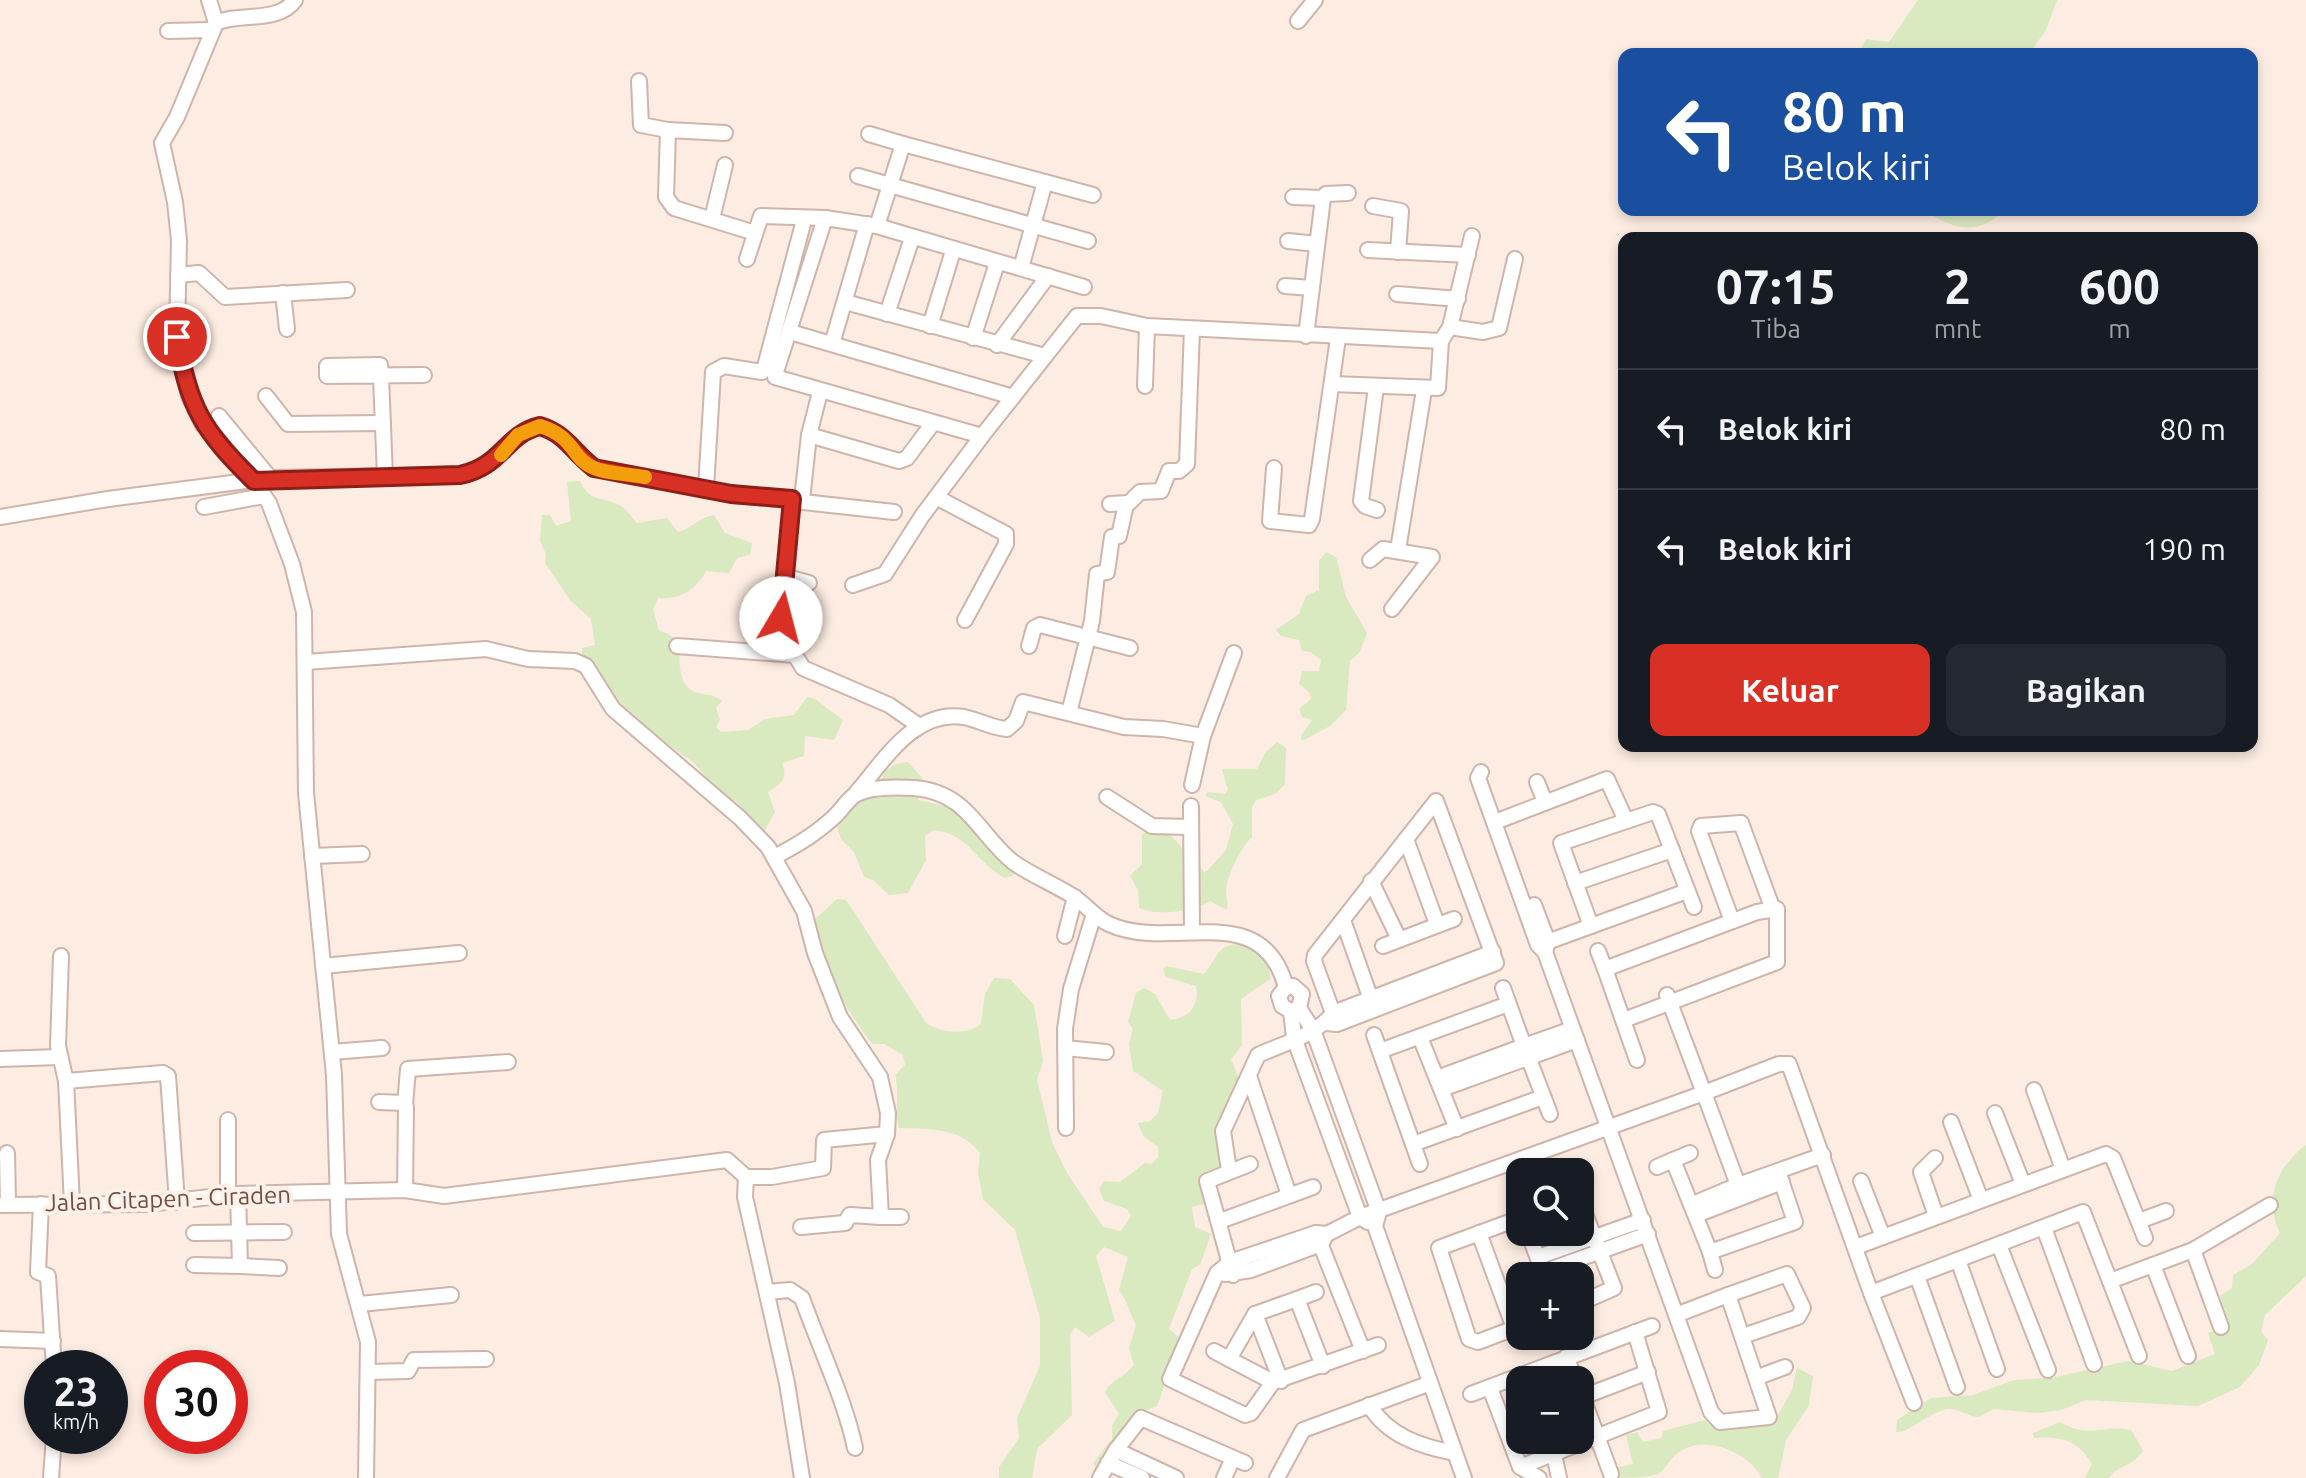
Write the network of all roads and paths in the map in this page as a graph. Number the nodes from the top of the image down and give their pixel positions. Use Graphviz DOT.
graph roads {
  1 [pos="209,0"];
  2 [pos="295,0"];
  3 [pos="1315,0"];
  4 [pos="1298,21"];
  5 [pos="213,26"];
  6 [pos="168,31"];
  7 [pos="639,81"];
  8 [pos="668,130"];
  9 [pos="725,133"];
  10 [pos="869,134"];
  11 [pos="903,144"];
  12 [pos="725,165"];
  13 [pos="858,176"];
  14 [pos="1045,182"];
  15 [pos="890,184"];
  16 [pos="1348,193"];
  17 [pos="1093,195"];
  18 [pos="1293,197"];
  19 [pos="1323,198"];
  20 [pos="1373,206"];
  21 [pos="825,218"];
  22 [pos="712,219"];
  23 [pos="804,220"];
  24 [pos="872,225"];
  25 [pos="1033,227"];
  26 [pos="755,233"];
  27 [pos="1472,236"];
  28 [pos="912,238"];
  29 [pos="1088,241"];
  30 [pos="1288,241"];
  31 [pos="1317,244"];
  32 [pos="1368,250"];
  33 [pos="953,251"];
  34 [pos="1398,252"];
  35 [pos="1468,255"];
  36 [pos="747,259"];
  37 [pos="1515,259"];
  38 [pos="997,263"];
  39 [pos="1021,268"];
  40 [pos="178,275"];
  41 [pos="1048,276"];
  42 [pos="1285,286"];
  43 [pos="1084,287"];
  44 [pos="1312,288"];
  45 [pos="347,290"];
  46 [pos="283,293"];
  47 [pos="1397,294"];
  48 [pos="1458,299"];
  49 [pos="845,302"];
  50 [pos="887,314"];
  51 [pos="930,326"];
  52 [pos="1147,326"];
  53 [pos="1450,327"];
  54 [pos="287,329"];
  55 [pos="1192,329"];
  56 [pos="790,332"];
  57 [pos="1306,336"];
  58 [pos="973,338"];
  59 [pos="1338,338"];
  60 [pos="1441,341"];
  61 [pos="832,344"];
  62 [pos="997,345"];
  63 [pos="1045,356"];
  64 [pos="769,374"];
  65 [pos="424,375"];
  66 [pos="1332,384"];
  67 [pos="1145,386"];
  68 [pos="1376,387"];
  69 [pos="1424,390"];
  70 [pos="820,392"];
  71 [pos="266,396"];
  72 [pos="1013,397"];
  73 [pos="219,416"];
  74 [pos="383,423"];
  75 [pos="933,423"];
  76 [pos="809,435"];
  77 [pos="982,436"];
  78 [pos="1274,468"];
  79 [pos="385,477"];
  80 [pos="270,478"];
  81 [pos="254,481"];
  82 [pos="706,488"];
  83 [pos="264,496"];
  84 [pos="936,497"];
  85 [pos="797,499"];
  86 [pos="1110,504"];
  87 [pos="1126,504"];
  88 [pos="204,507"];
  89 [pos="1377,510"];
  90 [pos="894,512"];
  91 [pos="0,517"];
  92 [pos="1398,550"];
  93 [pos="1370,560"];
  94 [pos="787,577"];
  95 [pos="809,583"];
  96 [pos="853,585"];
  97 [pos="1392,609"];
  98 [pos="965,620"];
  99 [pos="1086,639"];
  100 [pos="677,646"];
  101 [pos="1029,646"];
  102 [pos="1130,648"];
  103 [pos="778,652"];
  104 [pos="1234,653"];
  105 [pos="306,662"];
  106 [pos="1069,713"];
  107 [pos="918,725"];
  108 [pos="1203,736"];
  109 [pos="1537,782"];
  110 [pos="1192,785"];
  111 [pos="854,795"];
  112 [pos="1107,797"];
  113 [pos="1545,802"];
  114 [pos="1191,806"];
  115 [pos="1626,821"];
  116 [pos="1190,827"];
  117 [pos="1406,839"];
  118 [pos="783,847"];
  119 [pos="1672,850"];
  120 [pos="362,854"];
  121 [pos="312,856"];
  122 [pos="1371,881"];
  123 [pos="1575,883"];
  124 [pos="1687,891"];
  125 [pos="1075,897"];
  126 [pos="1694,907"];
  127 [pos="1772,907"];
  128 [pos="1094,914"];
  129 [pos="1454,919"];
  130 [pos="1343,920"];
  131 [pos="1732,921"];
  132 [pos="1437,924"];
  133 [pos="1591,926"];
  134 [pos="1192,932"];
  135 [pos="1065,936"];
  136 [pos="1399,939"];
  137 [pos="1383,946"];
  138 [pos="1544,946"];
  139 [pos="1598,951"];
  140 [pos="459,953"];
  141 [pos="61,956"];
  142 [pos="323,966"];
  143 [pos="1605,969"];
  144 [pos="1503,988"];
  145 [pos="1668,998"];
  146 [pos="1373,1004"];
  147 [pos="1508,1004"];
  148 [pos="1295,1009"];
  149 [pos="1622,1016"];
  150 [pos="1327,1023"];
  151 [pos="1574,1034"];
  152 [pos="1374,1035"];
  153 [pos="1420,1037"];
  154 [pos="1294,1038"];
  155 [pos="382,1048"];
  156 [pos="1065,1048"];
  157 [pos="1380,1051"];
  158 [pos="332,1052"];
  159 [pos="1106,1052"];
  160 [pos="1526,1052"];
  161 [pos="60,1057"];
  162 [pos="0,1059"];
  163 [pos="1637,1060"];
  164 [pos="508,1062"];
  165 [pos="1249,1076"];
  166 [pos="66,1081"];
  167 [pos="1440,1084"];
  168 [pos="2034,1090"];
  169 [pos="1704,1093"];
  170 [pos="1543,1097"];
  171 [pos="379,1102"];
  172 [pos="405,1105"];
  173 [pos="1995,1113"];
  174 [pos="1550,1114"];
  175 [pos="228,1120"];
  176 [pos="1951,1122"];
  177 [pos="1066,1128"];
  178 [pos="1611,1128"];
  179 [pos="1457,1129"];
  180 [pos="887,1134"];
  181 [pos="1413,1144"];
  182 [pos="7,1153"];
  183 [pos="1690,1153"];
  184 [pos="1823,1155"];
  185 [pos="1935,1158"];
  186 [pos="1673,1160"];
  187 [pos="1250,1164"];
  188 [pos="1420,1164"];
  189 [pos="1657,1167"];
  190 [pos="2063,1169"];
  191 [pos="1229,1170"];
  192 [pos="1780,1176"];
  193 [pos="746,1177"];
  194 [pos="1861,1181"];
  195 [pos="2023,1184"];
  196 [pos="1313,1187"];
  197 [pos="405,1190"];
  198 [pos="1740,1191"];
  199 [pos="233,1194"];
  200 [pos="336,1194"];
  201 [pos="1289,1195"];
  202 [pos="1981,1200"];
  203 [pos="177,1202"];
  204 [pos="72,1203"];
  205 [pos="4,1204"];
  206 [pos="41,1204"];
  207 [pos="2270,1205"];
  208 [pos="1694,1209"];
  209 [pos="2166,1211"];
  210 [pos="1936,1216"];
  211 [pos="881,1217"];
  212 [pos="901,1217"];
  213 [pos="1360,1217"];
  214 [pos="1377,1219"];
  215 [pos="1220,1221"];
  216 [pos="2139,1221"];
  217 [pos="1506,1223"];
  218 [pos="801,1227"];
  219 [pos="1646,1227"];
  220 [pos="2044,1228"];
  221 [pos="284,1232"];
  222 [pos="194,1233"];
  223 [pos="240,1233"];
  224 [pos="1479,1233"];
  225 [pos="1594,1236"];
  226 [pos="1322,1237"];
  227 [pos="1883,1237"];
  228 [pos="2145,1238"];
  229 [pos="1597,1244"];
  230 [pos="1999,1245"];
  231 [pos="1534,1246"];
  232 [pos="1856,1247"];
  233 [pos="2193,1250"];
  234 [pos="1710,1252"];
  235 [pos="1538,1257"];
  236 [pos="1958,1260"];
  237 [pos="1540,1262"];
  238 [pos="1565,1262"];
  239 [pos="194,1265"];
  240 [pos="2153,1265"];
  241 [pos="240,1266"];
  242 [pos="279,1268"];
  243 [pos="1232,1268"];
  244 [pos="1715,1270"];
  245 [pos="1917,1276"];
  246 [pos="2110,1281"];
  247 [pos="767,1292"];
  248 [pos="1316,1292"];
  249 [pos="1871,1293"];
  250 [pos="451,1295"];
  251 [pos="1728,1295"];
  252 [pos="1594,1297"];
  253 [pos="1297,1299"];
  254 [pos="1506,1300"];
  255 [pos="360,1304"];
  256 [pos="1255,1314"];
  257 [pos="1676,1315"];
  258 [pos="1652,1326"];
  259 [pos="2221,1327"];
  260 [pos="1506,1331"];
  261 [pos="1635,1332"];
  262 [pos="1743,1336"];
  263 [pos="0,1339"];
  264 [pos="53,1341"];
  265 [pos="1378,1345"];
  266 [pos="53,1350"];
  267 [pos="1214,1351"];
  268 [pos="1363,1351"];
  269 [pos="2139,1356"];
  270 [pos="2188,1356"];
  271 [pos="1566,1357"];
  272 [pos="486,1359"];
  273 [pos="1229,1359"];
  274 [pos="2094,1364"];
  275 [pos="1323,1366"];
  276 [pos="1570,1366"];
  277 [pos="1785,1367"];
  278 [pos="1997,1369"];
  279 [pos="2048,1370"];
  280 [pos="368,1372"];
  281 [pos="1648,1372"];
  282 [pos="1758,1377"];
  283 [pos="1277,1382"];
  284 [pos="1428,1384"];
  285 [pos="1957,1387"];
  286 [pos="1490,1388"];
  287 [pos="1594,1391"];
  288 [pos="1471,1394"];
  289 [pos="1914,1403"];
  290 [pos="1369,1405"];
  291 [pos="1506,1412"];
  292 [pos="1594,1428"];
  293 [pos="1598,1438"];
  294 [pos="1594,1439"];
  295 [pos="855,1448"];
  296 [pos="1116,1450"];
  297 [pos="1454,1453"];
  298 [pos="53,1454"];
  299 [pos="1518,1454"];
  300 [pos="1554,1454"];
  301 [pos="1108,1463"];
  302 [pos="1520,1467"];
  303 [pos="1611,1474"];
  304 [pos="51,1478"];
  305 [pos="366,1478"];
  306 [pos="802,1478"];
  307 [pos="1100,1478"];
  308 [pos="1142,1478"];
  309 [pos="1176,1478"];
  310 [pos="1224,1478"];
  311 [pos="1277,1478"];
  312 [pos="1464,1478"];
  313 [pos="1539,1478"];
  314 [pos="1559,1478"];
  1 -- 5 [label="street"];
  2 -- 5 [label="street"];
  3 -- 4 [label="street"];
  5 -- 6 [label="street"];
  5 -- 40 [label="street"];
  7 -- 8 [label="street"];
  8 -- 9 [label="street"];
  8 -- 22 [label="street"];
  10 -- 11 [label="street"];
  11 -- 14 [label="street"];
  11 -- 15 [label="street"];
  12 -- 22 [label="street"];
  13 -- 15 [label="street"];
  14 -- 17 [label="street"];
  14 -- 25 [label="street"];
  15 -- 24 [label="street"];
  15 -- 25 [label="street"];
  16 -- 19 [label="street"];
  18 -- 19 [label="street"];
  19 -- 31 [label="street"];
  20 -- 34 [label="street"];
  21 -- 23 [label="street"];
  21 -- 24 [label="street"];
  21 -- 56 [label="street"];
  22 -- 26 [label="street"];
  23 -- 26 [label="street"];
  23 -- 64 [label="street"];
  24 -- 28 [label="street"];
  24 -- 49 [label="street"];
  25 -- 29 [label="street"];
  25 -- 39 [label="street"];
  26 -- 36 [label="street"];
  27 -- 35 [label="street"];
  28 -- 33 [label="street"];
  28 -- 50 [label="street"];
  30 -- 31 [label="street"];
  31 -- 44 [label="street"];
  32 -- 34 [label="street"];
  33 -- 38 [label="street"];
  33 -- 51 [label="street"];
  34 -- 35 [label="street"];
  35 -- 48 [label="street"];
  37 -- 53 [label="street"];
  38 -- 39 [label="street"];
  38 -- 58 [label="street"];
  39 -- 41 [label="street"];
  40 -- 46 [label="street"];
  40 -- 81 [label="street"];
  41 -- 43 [label="street"];
  41 -- 62 [label="street"];
  42 -- 44 [label="street"];
  44 -- 57 [label="street"];
  45 -- 46 [label="street"];
  46 -- 54 [label="street"];
  47 -- 48 [label="street"];
  48 -- 53 [label="street"];
  49 -- 50 [label="street"];
  49 -- 61 [label="street"];
  50 -- 51 [label="street"];
  51 -- 58 [label="street"];
  52 -- 55 [label="street"];
  52 -- 63 [label="street"];
  52 -- 67 [label="street"];
  53 -- 60 [label="street"];
  55 -- 57 [label="street"];
  55 -- 87 [label="street"];
  56 -- 61 [label="street"];
  56 -- 64 [label="street"];
  57 -- 59 [label="street"];
  58 -- 62 [label="street"];
  59 -- 60 [label="street"];
  59 -- 66 [label="street"];
  60 -- 69 [label="street"];
  61 -- 72 [label="street"];
  62 -- 63 [label="street"];
  63 -- 72 [label="street"];
  64 -- 70 [label="street"];
  64 -- 82 [label="street"];
  65 -- 74 [label="street"];
  66 -- 68 [label="street"];
  66 -- 78 [label="street"];
  68 -- 69 [label="street"];
  68 -- 89 [label="street"];
  69 -- 92 [label="street"];
  70 -- 75 [label="street"];
  70 -- 76 [label="street"];
  71 -- 74 [label="street"];
  72 -- 77 [label="street"];
  73 -- 80 [label="street"];
  74 -- 79 [label="street"];
  75 -- 76 [label="street"];
  75 -- 77 [label="street"];
  76 -- 85 [label="street"];
  77 -- 84 [label="street"];
  79 -- 80 [label="street"];
  79 -- 82 [label="street"];
  80 -- 81 [label="street"];
  81 -- 83 [label="street"];
  81 -- 91 [label="street"];
  82 -- 85 [label="street"];
  83 -- 88 [label="street"];
  83 -- 105 [label="street"];
  84 -- 96 [label="street"];
  84 -- 98 [label="street"];
  85 -- 90 [label="street"];
  85 -- 94 [label="street"];
  86 -- 87 [label="street"];
  87 -- 99 [label="street"];
  92 -- 93 [label="street"];
  92 -- 97 [label="street"];
  94 -- 95 [label="street"];
  94 -- 103 [label="street"];
  99 -- 101 [label="street"];
  99 -- 102 [label="street"];
  99 -- 106 [label="street"];
  100 -- 103 [label="street"];
  103 -- 107 [label="street"];
  104 -- 108 [label="street"];
  105 -- 118 [label="street"];
  105 -- 121 [label="street"];
  106 -- 107 [label="street"];
  106 -- 108 [label="street"];
  107 -- 111 [label="street"];
  108 -- 110 [label="street"];
  109 -- 113 [label="street"];
  111 -- 118 [label="street"];
  111 -- 125 [label="street"];
  112 -- 116 [label="street"];
  113 -- 115 [label="street"];
  113 -- 138 [label="street"];
  114 -- 116 [label="street"];
  115 -- 119 [label="street"];
  115 -- 123 [label="street"];
  116 -- 134 [label="street"];
  117 -- 122 [label="street"];
  117 -- 132 [label="street"];
  117 -- 146 [label="street"];
  118 -- 180 [label="street"];
  119 -- 123 [label="street"];
  119 -- 124 [label="street"];
  120 -- 121 [label="street"];
  121 -- 142 [label="street"];
  122 -- 130 [label="street"];
  122 -- 136 [label="street"];
  123 -- 133 [label="street"];
  124 -- 126 [label="street"];
  124 -- 133 [label="street"];
  125 -- 128 [label="street"];
  125 -- 135 [label="street"];
  127 -- 131 [label="street"];
  127 -- 131 [label="street"];
  127 -- 145 [label="street"];
  128 -- 134 [label="street"];
  128 -- 156 [label="street"];
  129 -- 132 [label="street"];
  130 -- 146 [label="street"];
  130 -- 150 [label="street"];
  131 -- 143 [label="street"];
  132 -- 136 [label="street"];
  133 -- 138 [label="street"];
  134 -- 148 [label="street"];
  136 -- 137 [label="street"];
  138 -- 151 [label="street"];
  139 -- 143 [label="street"];
  140 -- 142 [label="street"];
  141 -- 161 [label="street"];
  142 -- 158 [label="street"];
  143 -- 149 [label="street"];
  144 -- 147 [label="street"];
  145 -- 149 [label="street"];
  145 -- 169 [label="street"];
  146 -- 150 [label="street"];
  147 -- 153 [label="street"];
  147 -- 160 [label="street"];
  148 -- 150 [label="street"];
  148 -- 154 [label="street"];
  149 -- 163 [label="street"];
  150 -- 154 [label="street"];
  150 -- 214 [label="street"];
  151 -- 160 [label="street"];
  151 -- 178 [label="street"];
  152 -- 157 [label="street"];
  153 -- 157 [label="street"];
  153 -- 167 [label="street"];
  154 -- 165 [label="street"];
  154 -- 213 [label="street"];
  155 -- 158 [label="street"];
  156 -- 159 [label="street"];
  156 -- 177 [label="street"];
  157 -- 181 [label="street"];
  158 -- 200 [label="street"];
  160 -- 167 [label="street"];
  160 -- 170 [label="street"];
  161 -- 162 [label="street"];
  161 -- 166 [label="street"];
  164 -- 172 [label="street"];
  165 -- 191 [label="street"];
  165 -- 201 [label="street"];
  166 -- 203 [label="street"];
  166 -- 204 [label="street"];
  167 -- 179 [label="street"];
  168 -- 190 [label="street"];
  169 -- 178 [label="street"];
  169 -- 184 [label="street"];
  169 -- 198 [label="street"];
  170 -- 174 [label="street"];
  170 -- 179 [label="street"];
  171 -- 172 [label="street"];
  172 -- 197 [label="street"];
  173 -- 195 [label="street"];
  175 -- 199 [label="street"];
  176 -- 202 [label="street"];
  178 -- 214 [label="street"];
  178 -- 219 [label="street"];
  179 -- 181 [label="street"];
  180 -- 193 [label="street"];
  180 -- 211 [label="street"];
  181 -- 188 [label="street"];
  182 -- 205 [label="street"];
  183 -- 186 [label="street"];
  184 -- 192 [label="street"];
  184 -- 232 [label="street"];
  185 -- 210 [label="street"];
  186 -- 189 [label="street"];
  186 -- 208 [label="street"];
  187 -- 191 [label="street"];
  190 -- 195 [label="street"];
  190 -- 216 [label="street"];
  191 -- 215 [label="street"];
  192 -- 198 [label="street"];
  192 -- 234 [label="street"];
  193 -- 197 [label="street, Jalan Citapen - Ciraden"];
  193 -- 247 [label="street"];
  194 -- 227 [label="street"];
  195 -- 202 [label="street"];
  196 -- 201 [label="street"];
  197 -- 200 [label="street, Jalan Citapen - Ciraden"];
  198 -- 208 [label="street"];
  199 -- 200 [label="street, Jalan Citapen - Ciraden"];
  199 -- 203 [label="street, Jalan Citapen - Ciraden"];
  199 -- 223 [label="street"];
  200 -- 255 [label="street"];
  201 -- 215 [label="street"];
  202 -- 210 [label="street"];
  203 -- 204 [label="street, Jalan Citapen - Ciraden"];
  204 -- 206 [label="street, Jalan Citapen - Ciraden"];
  205 -- 206 [label="street, Jalan Citapen - Ciraden"];
  206 -- 264 [label="street"];
  207 -- 233 [label="street"];
  208 -- 234 [label="street"];
  209 -- 216 [label="street"];
  210 -- 227 [label="street"];
  211 -- 212 [label="street"];
  211 -- 218 [label="street"];
  213 -- 214 [label="street"];
  213 -- 226 [label="street"];
  214 -- 284 [label="street"];
  215 -- 243 [label="street"];
  216 -- 228 [label="street"];
  217 -- 224 [label="street"];
  219 -- 229 [label="street"];
  219 -- 257 [label="street"];
  220 -- 230 [label="street"];
  220 -- 246 [label="street"];
  220 -- 274 [label="street"];
  221 -- 223 [label="street"];
  222 -- 223 [label="street"];
  223 -- 241 [label="street"];
  224 -- 254 [label="street"];
  224 -- 260 [label="street"];
  225 -- 229 [label="street"];
  226 -- 243 [label="street"];
  226 -- 268 [label="street"];
  227 -- 232 [label="street"];
  229 -- 235 [label="street"];
  229 -- 238 [label="street"];
  229 -- 252 [label="street"];
  230 -- 236 [label="street"];
  230 -- 279 [label="street"];
  231 -- 235 [label="street"];
  232 -- 249 [label="street"];
  233 -- 240 [label="street"];
  233 -- 259 [label="street"];
  234 -- 244 [label="street"];
  235 -- 237 [label="street"];
  236 -- 245 [label="street"];
  236 -- 278 [label="street"];
  239 -- 241 [label="street"];
  240 -- 246 [label="street"];
  240 -- 270 [label="street"];
  241 -- 242 [label="street"];
  243 -- 283 [label="street"];
  245 -- 249 [label="street"];
  245 -- 285 [label="street"];
  246 -- 269 [label="street"];
  247 -- 295 [label="street"];
  247 -- 306 [label="street"];
  248 -- 253 [label="street"];
  249 -- 289 [label="street"];
  250 -- 255 [label="street"];
  251 -- 257 [label="street"];
  251 -- 262 [label="street"];
  251 -- 262 [label="street"];
  253 -- 256 [label="street"];
  253 -- 275 [label="street"];
  255 -- 280 [label="street"];
  256 -- 273 [label="street"];
  256 -- 283 [label="street"];
  257 -- 282 [label="street"];
  258 -- 261 [label="street"];
  261 -- 271 [label="street"];
  261 -- 281 [label="street"];
  262 -- 282 [label="street"];
  263 -- 264 [label="street"];
  264 -- 266 [label="street"];
  265 -- 268 [label="street"];
  267 -- 273 [label="street"];
  268 -- 275 [label="street"];
  271 -- 276 [label="street"];
  271 -- 286 [label="street"];
  272 -- 280 [label="street"];
  273 -- 283 [label="street"];
  275 -- 283 [label="street"];
  277 -- 282 [label="street"];
  280 -- 305 [label="street"];
  281 -- 287 [label="street"];
  281 -- 293 [label="street"];
  284 -- 290 [label="street"];
  284 -- 297 [label="street"];
  286 -- 288 [label="street"];
  286 -- 291 [label="street"];
  290 -- 297 [label="street"];
  290 -- 311 [label="street"];
  292 -- 293 [label="street"];
  293 -- 294 [label="street"];
  293 -- 303 [label="street"];
  296 -- 301 [label="street"];
  296 -- 309 [label="street"];
  296 -- 310 [label="street"];
  297 -- 312 [label="street"];
  298 -- 304 [label="street"];
  299 -- 302 [label="street"];
  300 -- 302 [label="street"];
  300 -- 314 [label="street"];
  301 -- 307 [label="street"];
  301 -- 308 [label="street"];
  302 -- 313 [label="street"];
}
